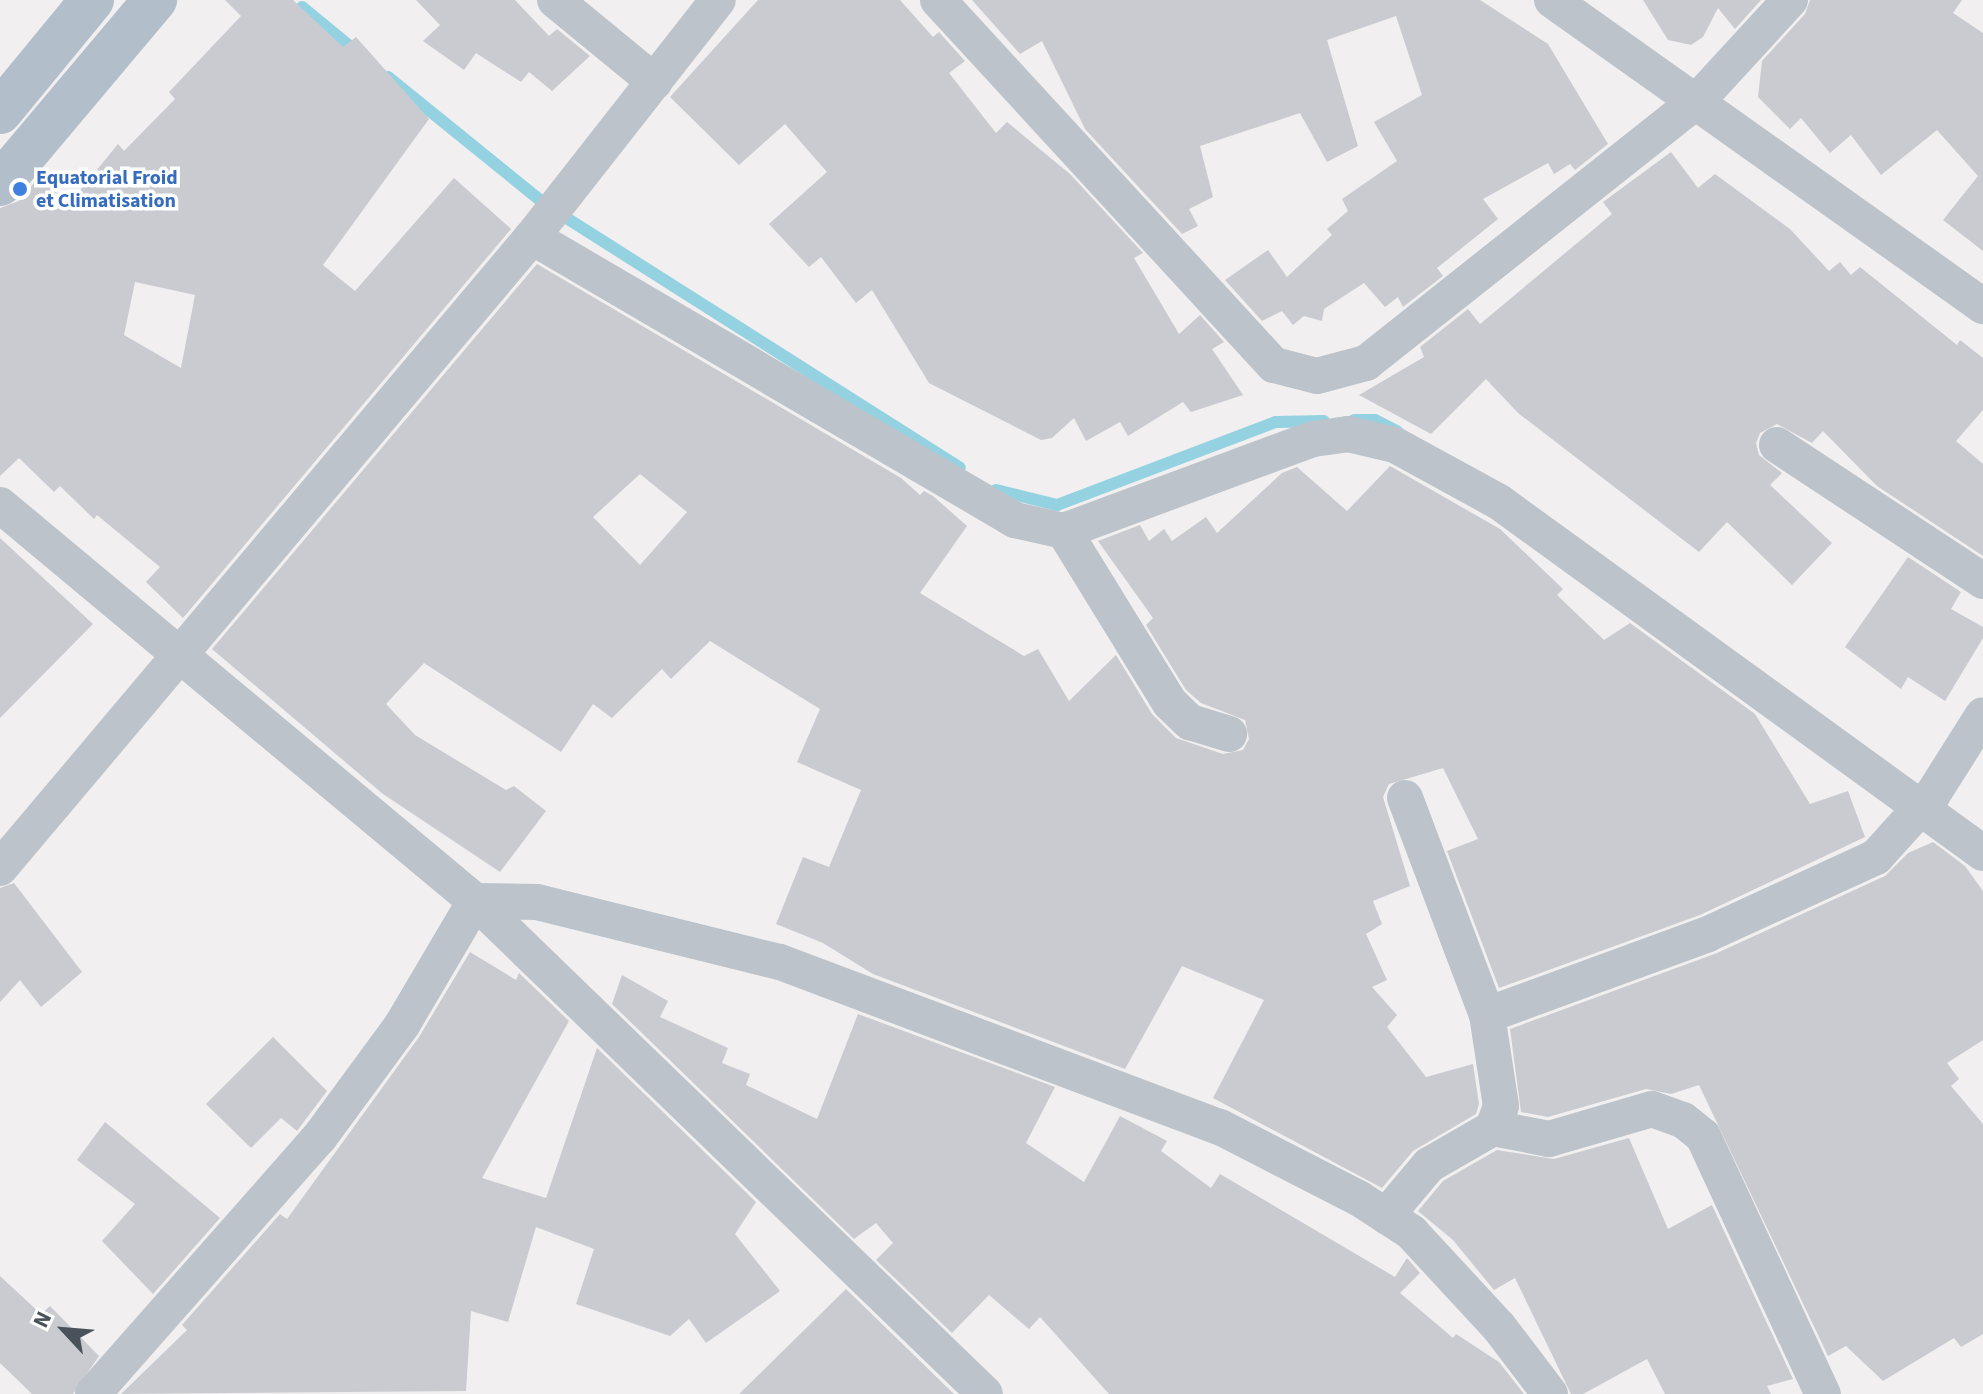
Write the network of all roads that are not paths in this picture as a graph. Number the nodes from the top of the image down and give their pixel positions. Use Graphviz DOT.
graph roads {
  1 [pos="92,0"];
  2 [pos="155,0"];
  3 [pos="555,0"];
  4 [pos="718,0"];
  5 [pos="938,0"];
  6 [pos="1552,0"];
  7 [pos="1790,0"];
  8 [pos="655,82"];
  9 [pos="1698,100"];
  10 [pos="0,112"];
  11 [pos="0,184"];
  12 [pos="532,237"];
  13 [pos="1983,306"];
  14 [pos="1777,445"];
  15 [pos="0,505"];
  16 [pos="1064,531"];
  17 [pos="1983,581"];
  18 [pos="175,656"];
  19 [pos="1983,715"];
  20 [pos="1229,734"];
  21 [pos="1405,798"];
  22 [pos="1921,809"];
  23 [pos="1983,853"];
  24 [pos="0,868"];
  25 [pos="475,901"];
  26 [pos="1487,1015"];
  27 [pos="1493,1128"];
  28 [pos="1386,1216"];
  29 [pos="93,1394"];
  30 [pos="985,1394"];
  31 [pos="1550,1394"];
  32 [pos="1823,1394"];
  1 -- 10 [label="main road"];
  2 -- 11 [label="main road"];
  3 -- 8 [label="street"];
  4 -- 8 [label="street"];
  5 -- 9 [label="street"];
  6 -- 9 [label="street"];
  7 -- 9 [label="street"];
  8 -- 12 [label="street"];
  9 -- 13 [label="street"];
  12 -- 16 [label="street"];
  12 -- 18 [label="street"];
  14 -- 17 [label="street"];
  15 -- 18 [label="street"];
  16 -- 20 [label="street"];
  16 -- 22 [label="street"];
  18 -- 24 [label="street"];
  18 -- 25 [label="street"];
  19 -- 22 [label="street"];
  21 -- 26 [label="street"];
  22 -- 23 [label="street"];
  22 -- 26 [label="street"];
  25 -- 28 [label="street"];
  25 -- 29 [label="street"];
  25 -- 30 [label="street"];
  26 -- 27 [label="street"];
  27 -- 28 [label="street"];
  27 -- 32 [label="street"];
  28 -- 31 [label="street"];
}
